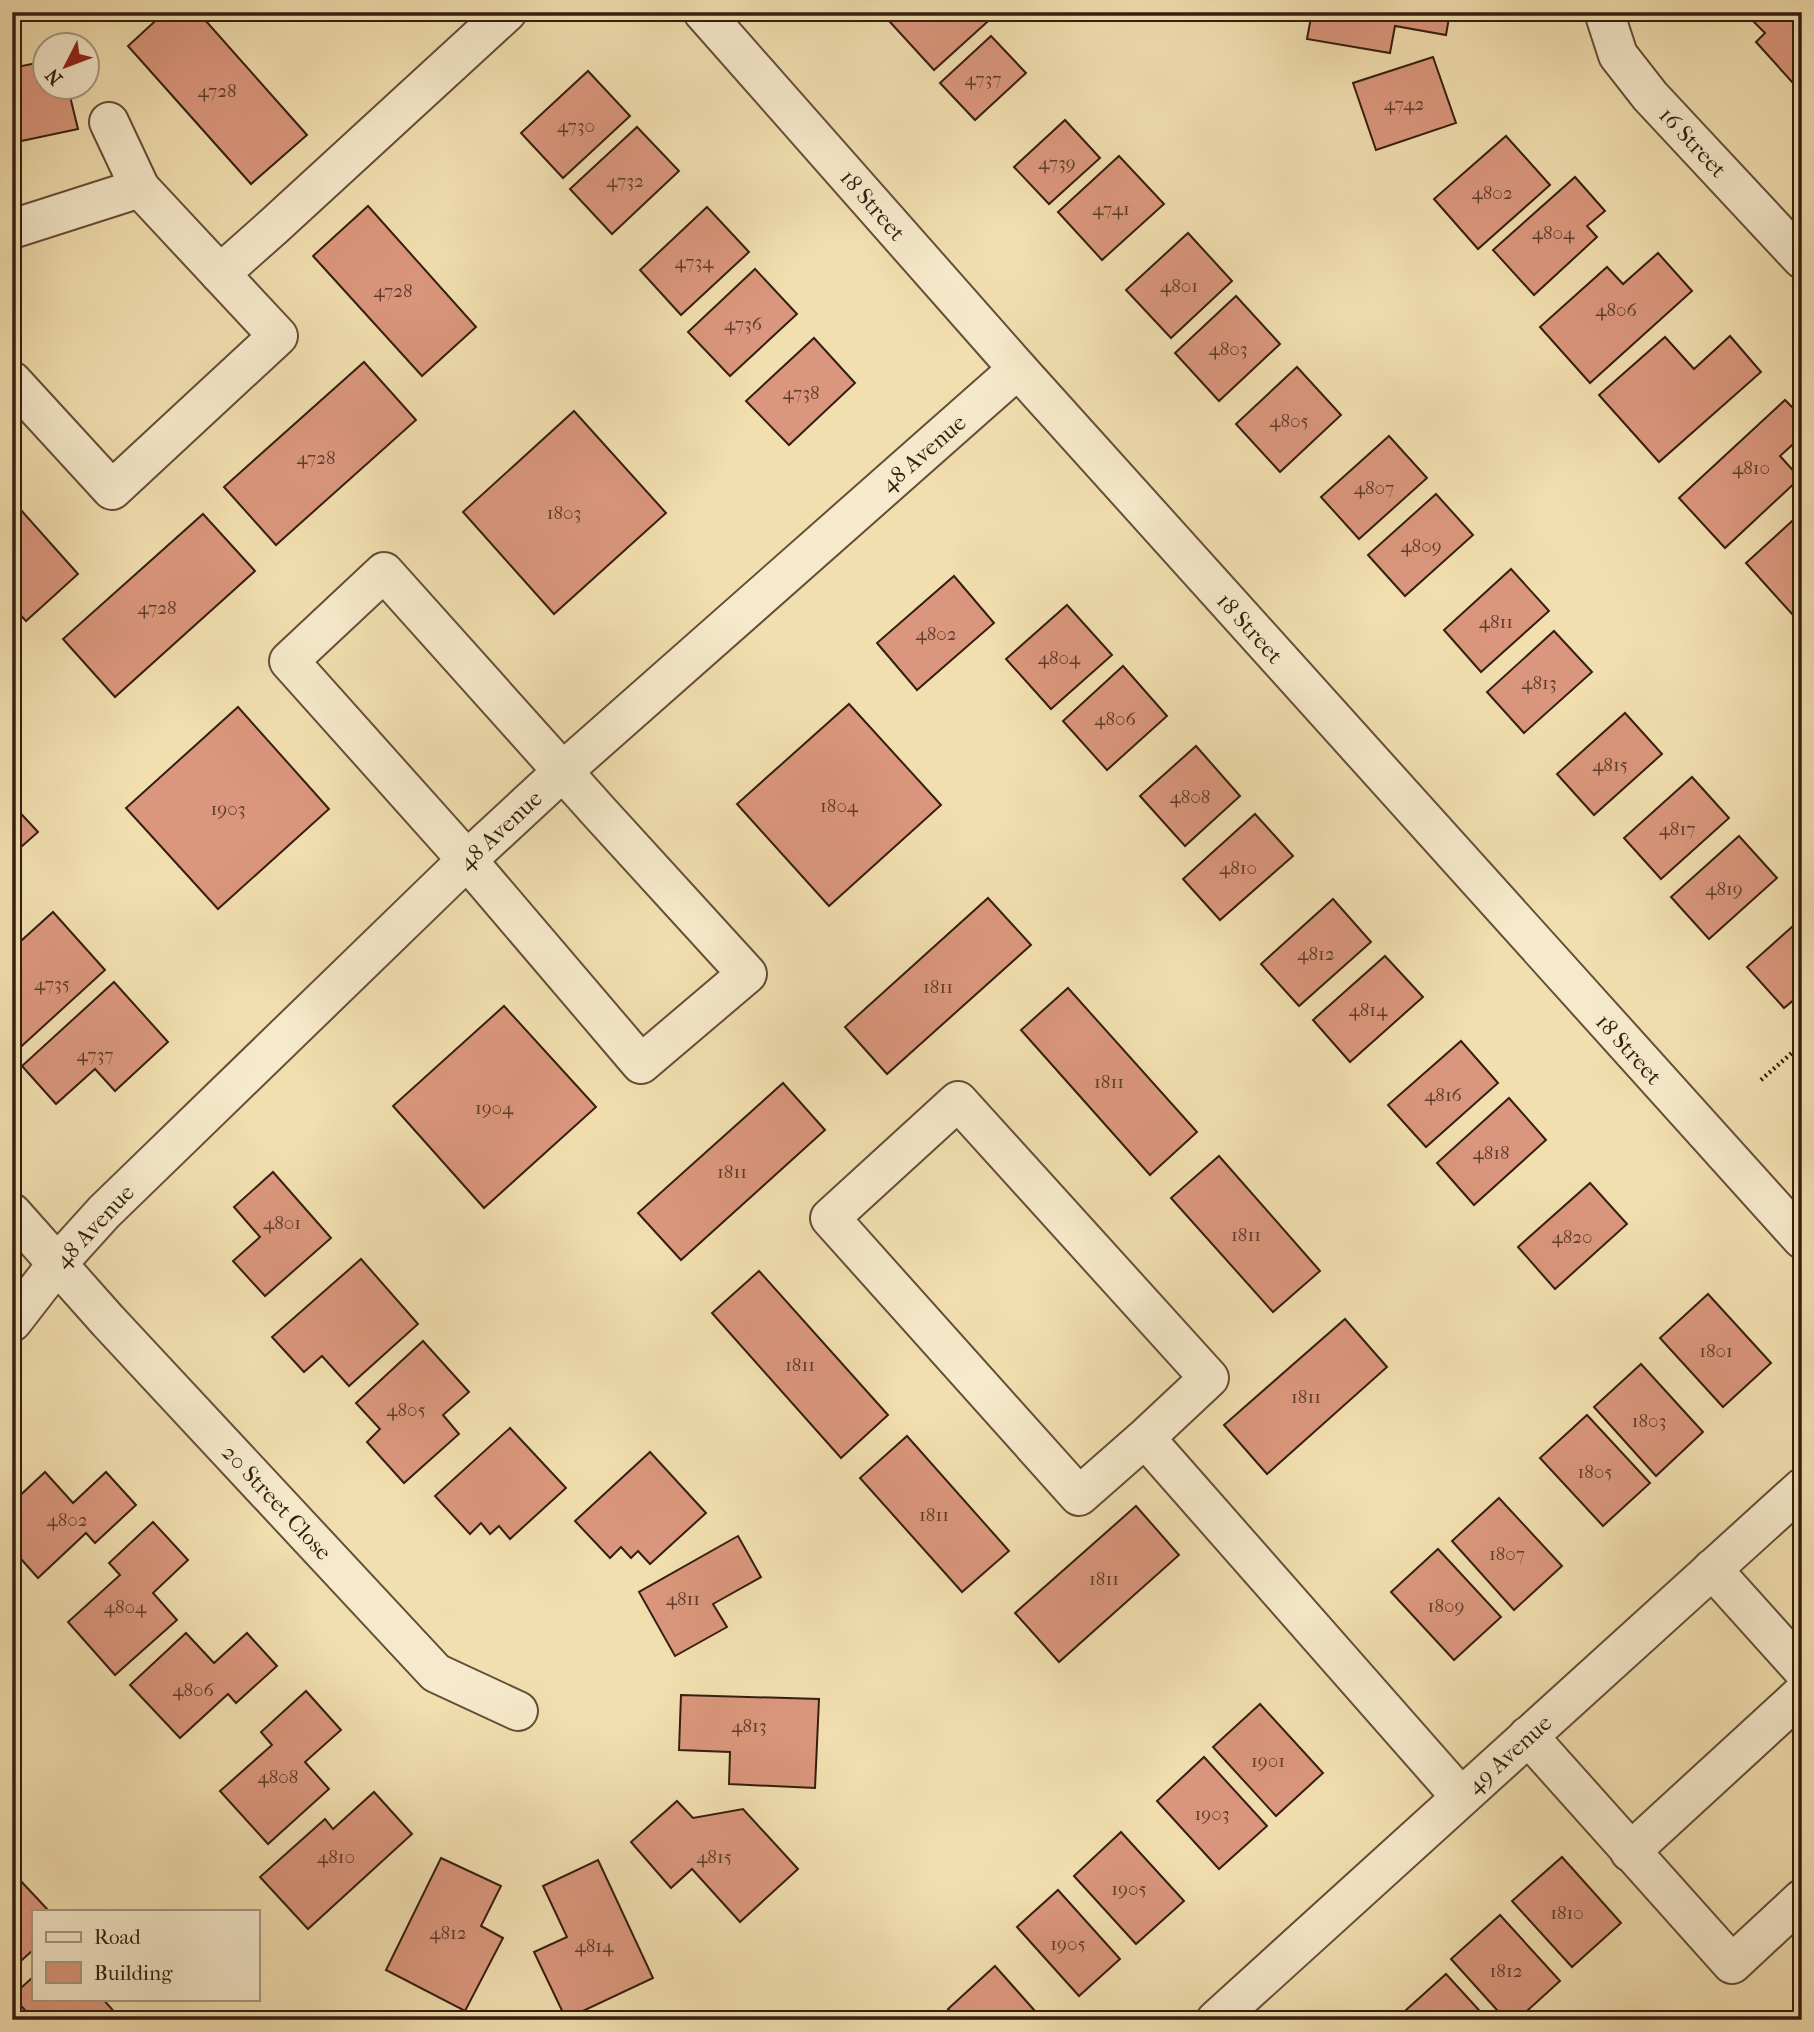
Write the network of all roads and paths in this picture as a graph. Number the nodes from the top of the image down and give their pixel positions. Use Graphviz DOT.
graph roads {
  1 [pos="507,12"];
  2 [pos="703,12"];
  3 [pos="1604,12"];
  4 [pos="109,122"];
  5 [pos="140,188"];
  6 [pos="12,229"];
  7 [pos="1802,259"];
  8 [pos="220,274"];
  9 [pos="1018,369"];
  10 [pos="12,381"];
  11 [pos="563,771"];
  12 [pos="467,860"];
  13 [pos="1802,1044"];
  14 [pos="1761,1080"];
  15 [pos="12,1213"];
  16 [pos="1802,1239"];
  17 [pos="57,1264"];
  18 [pos="12,1322"];
  19 [pos="1145,1438"];
  20 [pos="1802,1488"];
  21 [pos="1712,1569"];
  22 [pos="1802,1669"];
  23 [pos="1802,1694"];
  24 [pos="517,1711"];
  25 [pos="1528,1736"];
  26 [pos="1461,1797"];
  27 [pos="1630,1852"];
  28 [pos="1802,1899"];
  29 [pos="1216,2020"];
  1 -- 8 [label="street"];
  2 -- 9 [label="street, 18 Street"];
  3 -- 7 [label="street, 16 Street"];
  4 -- 5 [label="street"];
  5 -- 6 [label="street"];
  5 -- 8 [label="street"];
  8 -- 10 [label="street"];
  9 -- 11 [label="street, 48 Avenue"];
  9 -- 16 [label="street, 18 Street"];
  11 -- 12 [label="street, 48 Avenue"];
  11 -- 12 [label="street"];
  11 -- 12 [label="street"];
  12 -- 17 [label="street, 48 Avenue"];
  13 -- 14 [label="path"];
  15 -- 17 [label="street, 20 Street Close"];
  17 -- 18 [label="street, 48 Avenue"];
  17 -- 24 [label="street, 20 Street Close"];
  19 -- 19 [label="street"];
  19 -- 26 [label="street"];
  20 -- 21 [label="street, 49 Avenue"];
  21 -- 22 [label="street"];
  21 -- 25 [label="street, 49 Avenue"];
  23 -- 27 [label="street"];
  25 -- 26 [label="street, 49 Avenue"];
  25 -- 27 [label="street"];
  26 -- 29 [label="street, 49 Avenue"];
  27 -- 28 [label="street"];
}
